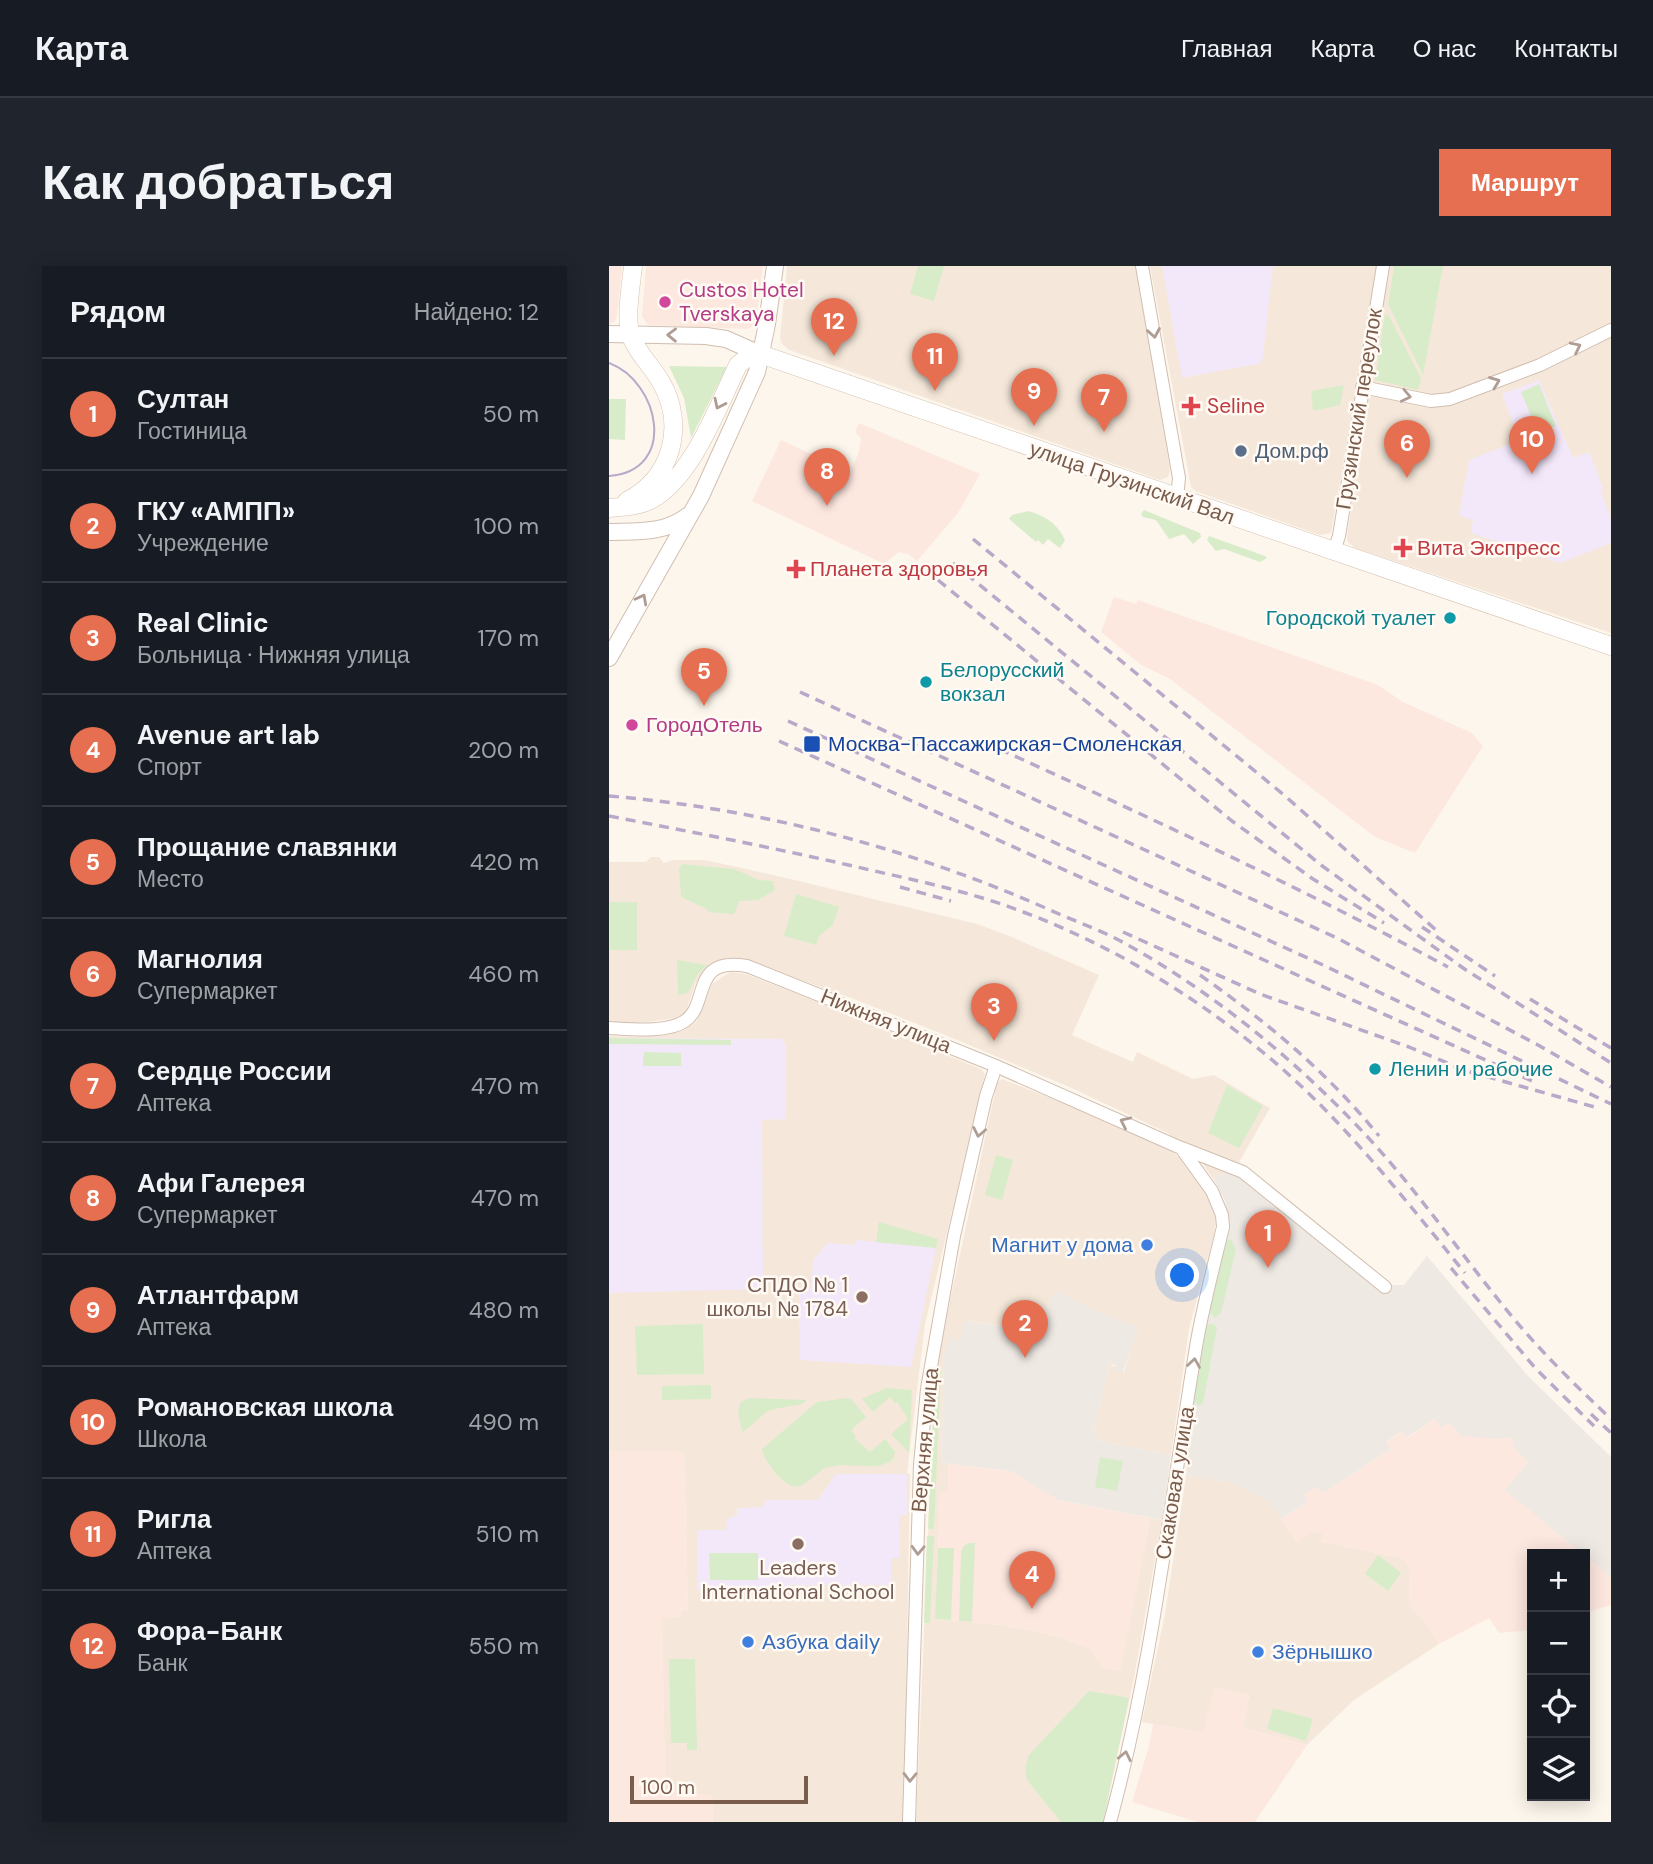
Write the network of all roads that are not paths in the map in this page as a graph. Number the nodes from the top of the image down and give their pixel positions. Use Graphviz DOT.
graph roads {
  1 [pos="633,266"];
  2 [pos="775,266"];
  3 [pos="1142,266"];
  4 [pos="1383,266"];
  5 [pos="1611,330"];
  6 [pos="609,334"];
  7 [pos="630,334"];
  8 [pos="760,354"];
  9 [pos="1362,387"];
  10 [pos="1177,498"];
  11 [pos="695,506"];
  12 [pos="611,507"];
  13 [pos="609,532"];
  14 [pos="1333,551"];
  15 [pos="1611,646"];
  16 [pos="609,658"];
  17 [pos="609,1028"];
  18 [pos="996,1066"];
  19 [pos="1183,1151"];
  20 [pos="1385,1287"];
  21 [pos="909,1822"];
  22 [pos="1109,1822"];
  1 -- 7 [label="main road"];
  2 -- 8 [label="street"];
  3 -- 10 [label="street, one-way"];
  4 -- 9 [label="street, Грузинский переулок"];
  9 -- 5 [label="street, one-way"];
  6 -- 7 [label="street, улица Грузинский Вал"];
  8 -- 7 [label="street, улица Грузинский Вал, one-way"];
  7 -- 12 [label="main road"];
  8 -- 10 [label="main road, улица Грузинский Вал"];
  8 -- 11 [label="street"];
  8 -- 12 [label="main road, one-way"];
  9 -- 14 [label="street, Грузинский переулок"];
  10 -- 14 [label="main road, улица Грузинский Вал"];
  11 -- 13 [label="street"];
  16 -- 11 [label="street, one-way"];
  14 -- 15 [label="main road, улица Грузинский Вал"];
  17 -- 18 [label="street, Нижняя улица"];
  19 -- 18 [label="street, Нижняя улица, one-way"];
  18 -- 21 [label="street, Верхняя улица, one-way"];
  19 -- 20 [label="street, Нижняя улица"];
  22 -- 19 [label="street, Скаковая улица, one-way"];
}
